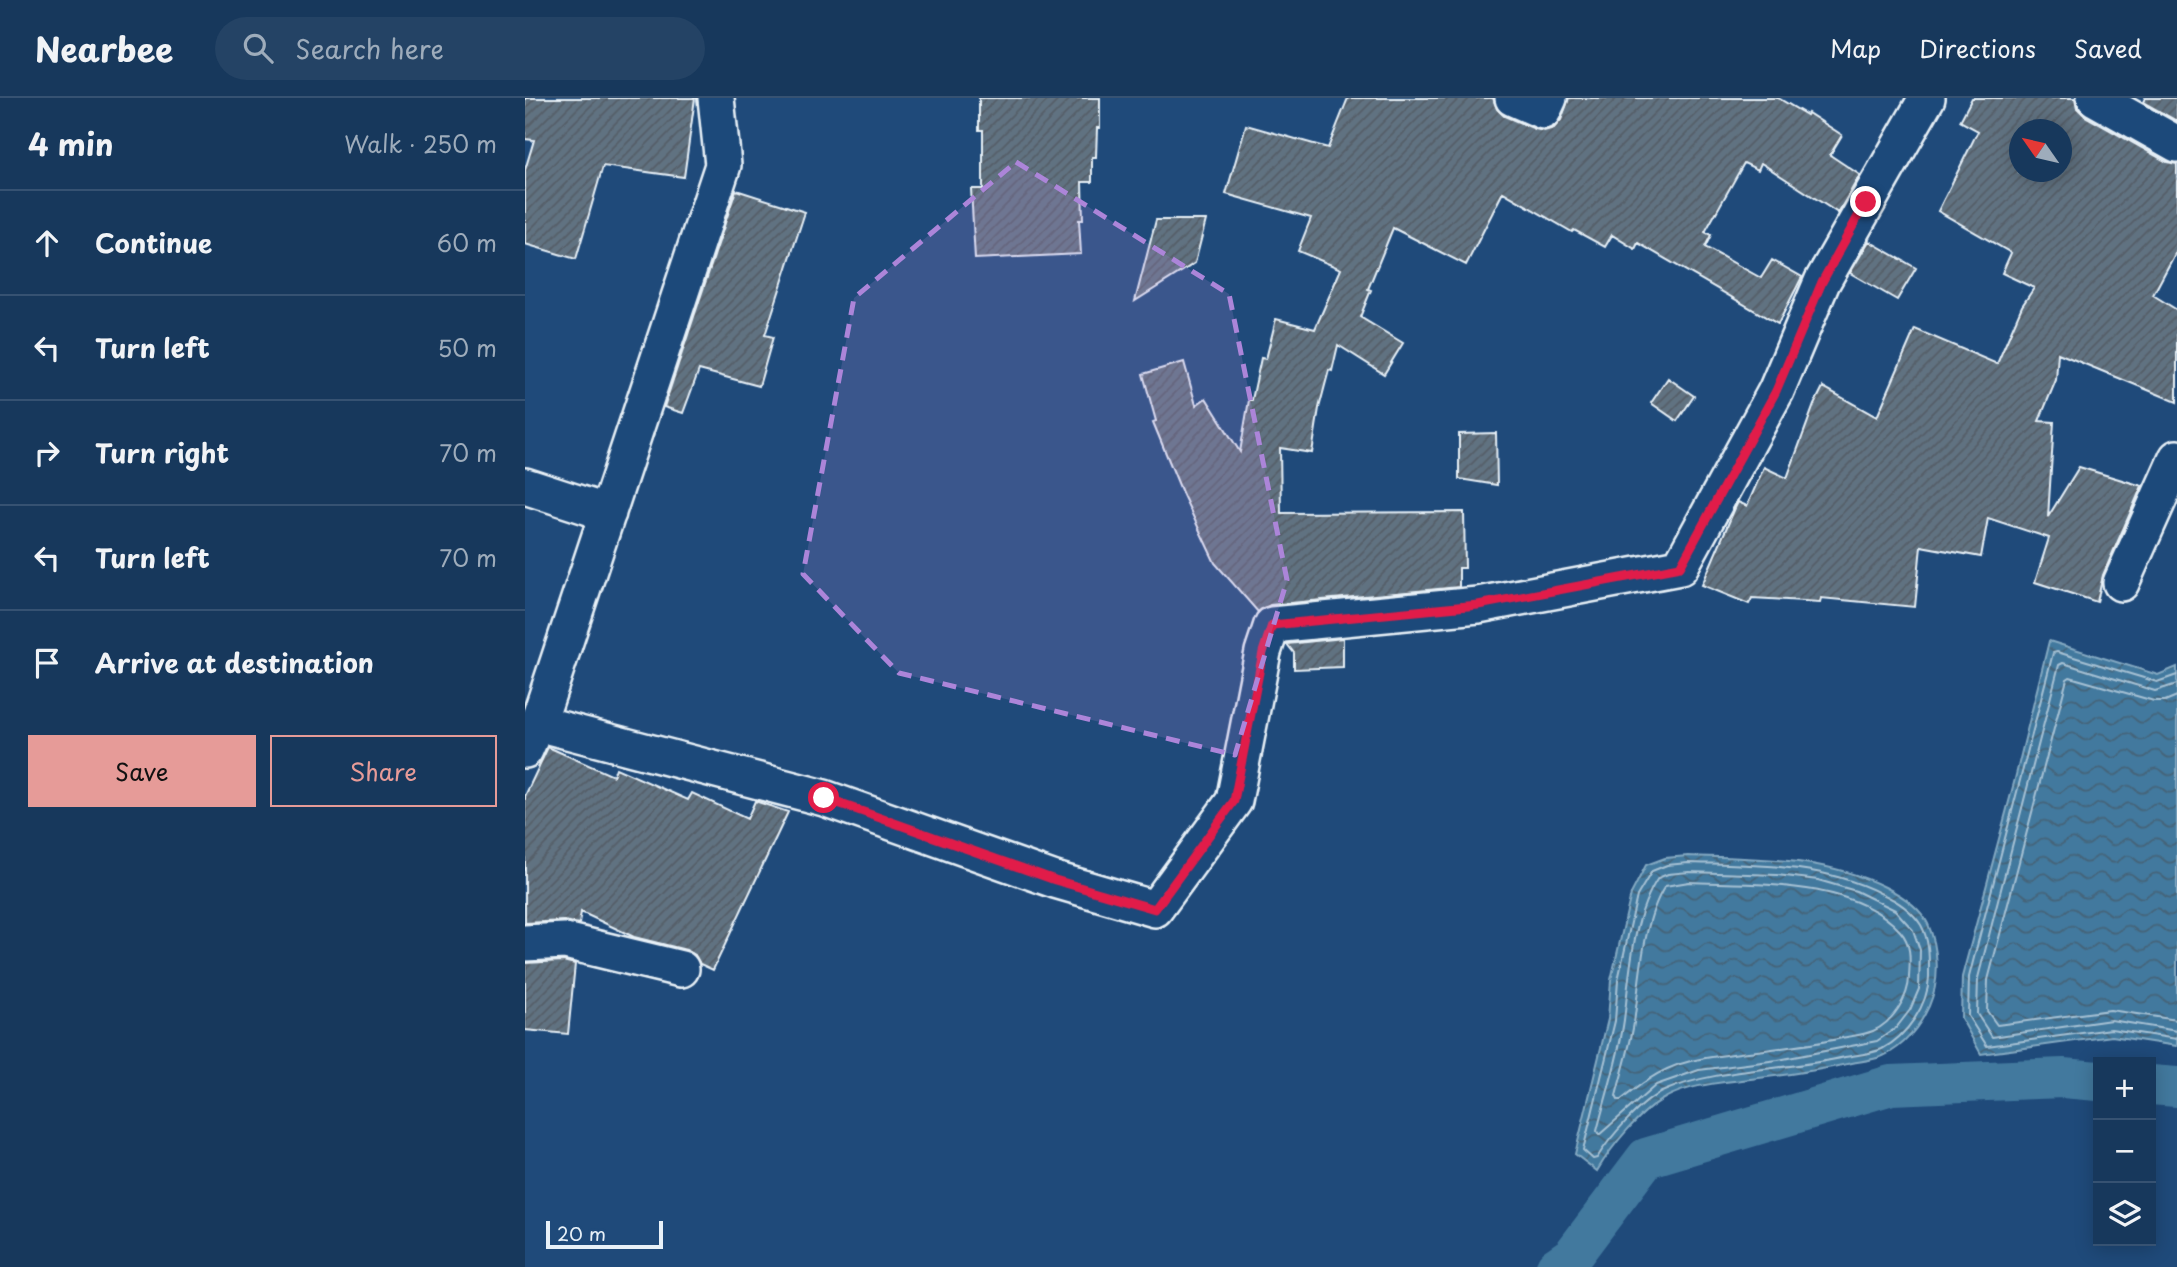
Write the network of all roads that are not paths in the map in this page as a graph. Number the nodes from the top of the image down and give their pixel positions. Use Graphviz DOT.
graph roads {
  1 [pos="716,98"];
  2 [pos="1513,98"];
  3 [pos="1549,98"];
  4 [pos="1927,98"];
  5 [pos="2095,98"];
  6 [pos="2177,144"];
  7 [pos="2177,458"];
  8 [pos="525,486"];
  9 [pos="608,513"];
  10 [pos="2121,583"];
  11 [pos="532,724"];
  12 [pos="525,943"];
  13 [pos="681,969"];
  1 -- 9 [label="street"];
  2 -- 3 [label="street"];
  4 -- 11 [label="street"];
  5 -- 6 [label="street"];
  7 -- 10 [label="street"];
  8 -- 9 [label="street"];
  9 -- 11 [label="street"];
  12 -- 13 [label="street"];
}
